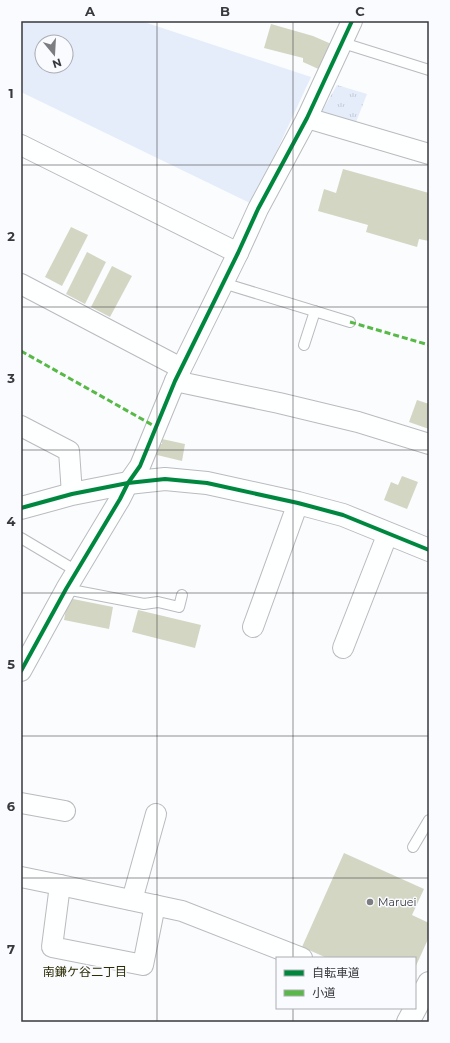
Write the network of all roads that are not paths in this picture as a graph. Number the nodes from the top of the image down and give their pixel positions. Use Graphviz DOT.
graph roads {
  1 [pos="352,21"];
  2 [pos="343,43"];
  3 [pos="429,70"];
  4 [pos="307,118"];
  5 [pos="21,145"];
  6 [pos="429,154"];
  7 [pos="238,253"];
  8 [pos="21,284"];
  9 [pos="223,284"];
  10 [pos="315,311"];
  11 [pos="350,322"];
  12 [pos="304,345"];
  13 [pos="178,375"];
  14 [pos="21,426"];
  15 [pos="429,444"];
  16 [pos="128,483"];
  17 [pos="72,494"];
  18 [pos="298,503"];
  19 [pos="21,508"];
  20 [pos="388,533"];
  21 [pos="21,538"];
  22 [pos="429,550"];
  23 [pos="68,566"];
  24 [pos="66,589"];
  25 [pos="182,595"];
  26 [pos="253,627"];
  27 [pos="343,648"];
  28 [pos="21,672"];
  29 [pos="21,803"];
  30 [pos="65,811"];
  31 [pos="156,814"];
  32 [pos="429,820"];
  33 [pos="413,847"];
  34 [pos="21,878"];
  35 [pos="60,884"];
  36 [pos="132,900"];
  37 [pos="155,905"];
  38 [pos="299,957"];
  39 [pos="429,983"];
  40 [pos="416,1006"];
  1 -- 2 [label="street"];
  2 -- 3 [label="lane"];
  2 -- 4 [label="street"];
  4 -- 6 [label="street"];
  4 -- 7 [label="street"];
  5 -- 7 [label="street"];
  7 -- 9 [label="street"];
  8 -- 13 [label="street"];
  9 -- 10 [label="lane"];
  9 -- 13 [label="street"];
  10 -- 11 [label="lane"];
  10 -- 12 [label="lane"];
  13 -- 15 [label="street"];
  13 -- 16 [label="street"];
  14 -- 17 [label="street"];
  16 -- 17 [label="street"];
  16 -- 18 [label="street"];
  16 -- 24 [label="street"];
  17 -- 19 [label="street"];
  18 -- 20 [label="street"];
  18 -- 26 [label="street"];
  20 -- 22 [label="street"];
  20 -- 27 [label="street"];
  21 -- 23 [label="lane"];
  24 -- 25 [label="lane"];
  24 -- 28 [label="street"];
  29 -- 30 [label="street"];
  31 -- 36 [label="street"];
  32 -- 33 [label="lane"];
  34 -- 35 [label="street"];
  35 -- 36 [label="street"];
  35 -- 37 [label="street"];
  36 -- 37 [label="street"];
  37 -- 38 [label="street"];
  39 -- 40 [label="street"];
}
